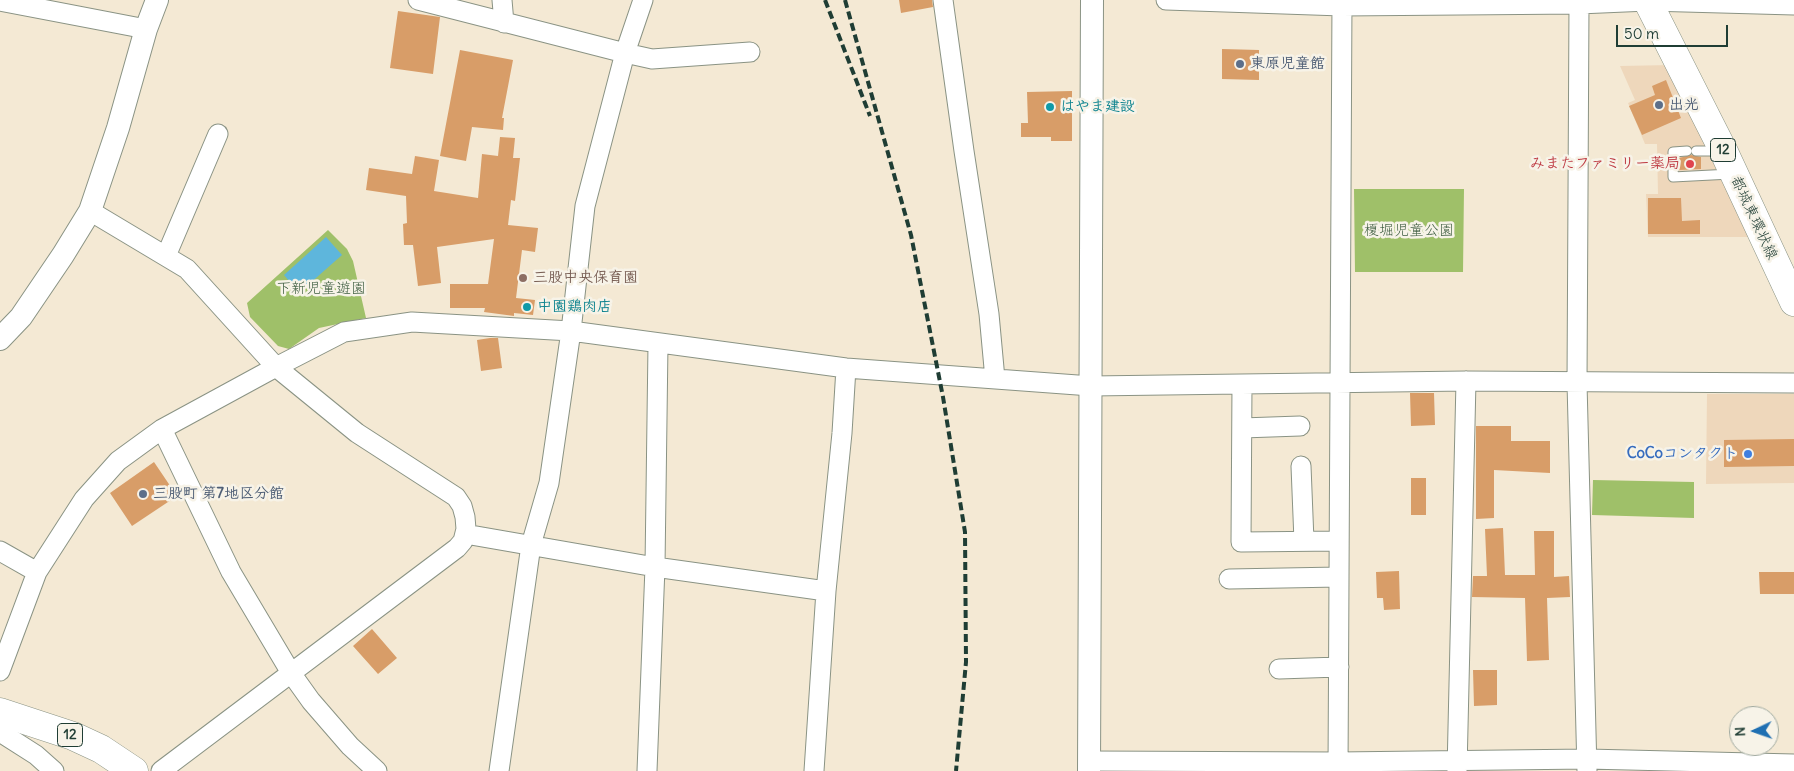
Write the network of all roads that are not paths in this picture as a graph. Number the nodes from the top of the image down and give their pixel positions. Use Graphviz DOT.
graph roads {
  1 [pos="157,0"];
  2 [pos="418,0"];
  3 [pos="502,0"];
  4 [pos="643,0"];
  5 [pos="943,0"];
  6 [pos="1092,0"];
  7 [pos="1166,0"];
  8 [pos="1648,0"];
  9 [pos="0,1"];
  10 [pos="1720,1"];
  11 [pos="1342,3"];
  12 [pos="1579,4"];
  13 [pos="1794,5"];
  14 [pos="504,23"];
  15 [pos="146,29"];
  16 [pos="625,52"];
  17 [pos="750,52"];
  18 [pos="218,134"];
  19 [pos="1728,162"];
  20 [pos="90,211"];
  21 [pos="166,256"];
  22 [pos="1794,302"];
  23 [pos="571,331"];
  24 [pos="0,339"];
  25 [pos="658,344"];
  26 [pos="276,367"];
  27 [pos="846,368"];
  28 [pos="995,379"];
  29 [pos="1466,381"];
  30 [pos="1340,383"];
  31 [pos="1577,383"];
  32 [pos="1794,383"];
  33 [pos="1242,384"];
  34 [pos="1091,386"];
  35 [pos="1300,426"];
  36 [pos="1242,428"];
  37 [pos="162,429"];
  38 [pos="1301,466"];
  39 [pos="465,534"];
  40 [pos="1304,541"];
  41 [pos="1339,541"];
  42 [pos="531,545"];
  43 [pos="0,551"];
  44 [pos="654,567"];
  45 [pos="37,572"];
  46 [pos="1339,577"];
  47 [pos="1229,579"];
  48 [pos="826,592"];
  49 [pos="1339,667"];
  50 [pos="1279,668"];
  51 [pos="0,671"];
  52 [pos="291,673"];
  53 [pos="0,712"];
  54 [pos="0,732"];
  55 [pos="1794,764"];
  56 [pos="1587,765"];
  57 [pos="1089,766"];
  58 [pos="1237,766"];
  59 [pos="1457,766"];
  60 [pos="1338,767"];
  61 [pos="54,771"];
  62 [pos="134,771"];
  63 [pos="161,771"];
  64 [pos="377,771"];
  65 [pos="499,771"];
  66 [pos="647,771"];
  67 [pos="814,771"];
  1 -- 15 [label="street"];
  2 -- 14 [label="street"];
  3 -- 14 [label="street"];
  4 -- 16 [label="street"];
  5 -- 28 [label="street"];
  6 -- 34 [label="street"];
  7 -- 11 [label="street"];
  8 -- 10 [label="street"];
  8 -- 12 [label="street"];
  8 -- 19 [label="main road, 都城東環状線 / 12"];
  9 -- 15 [label="street"];
  10 -- 13 [label="street"];
  11 -- 12 [label="street"];
  11 -- 30 [label="street"];
  12 -- 31 [label="street"];
  14 -- 16 [label="street"];
  15 -- 20 [label="street"];
  16 -- 17 [label="street"];
  16 -- 23 [label="street"];
  18 -- 21 [label="street"];
  19 -- 19 [label="lane"];
  19 -- 22 [label="main road, 都城東環状線 / 12"];
  20 -- 21 [label="street"];
  20 -- 24 [label="street"];
  21 -- 26 [label="street"];
  23 -- 25 [label="street"];
  23 -- 26 [label="street"];
  23 -- 42 [label="street"];
  25 -- 27 [label="street"];
  25 -- 44 [label="street"];
  26 -- 37 [label="street"];
  26 -- 39 [label="street"];
  27 -- 28 [label="street"];
  27 -- 48 [label="street"];
  28 -- 34 [label="street"];
  29 -- 30 [label="street"];
  29 -- 31 [label="street"];
  29 -- 59 [label="street"];
  30 -- 33 [label="street"];
  30 -- 41 [label="street"];
  31 -- 32 [label="street"];
  31 -- 56 [label="street"];
  33 -- 34 [label="street"];
  33 -- 36 [label="street"];
  34 -- 57 [label="street"];
  35 -- 36 [label="street"];
  36 -- 40 [label="street"];
  37 -- 45 [label="street"];
  37 -- 52 [label="street"];
  38 -- 40 [label="street"];
  39 -- 42 [label="street"];
  39 -- 52 [label="street"];
  40 -- 41 [label="street"];
  41 -- 46 [label="street"];
  42 -- 44 [label="street"];
  42 -- 65 [label="street"];
  43 -- 45 [label="street"];
  44 -- 48 [label="street"];
  44 -- 66 [label="street"];
  45 -- 51 [label="street"];
  46 -- 47 [label="street"];
  46 -- 49 [label="street"];
  48 -- 67 [label="street"];
  49 -- 50 [label="street"];
  49 -- 60 [label="street"];
  52 -- 63 [label="street"];
  52 -- 64 [label="street"];
  53 -- 62 [label="main road, 12"];
  54 -- 61 [label="street"];
  55 -- 56 [label="street"];
  56 -- 59 [label="street"];
  57 -- 58 [label="street"];
  58 -- 60 [label="street"];
  59 -- 60 [label="street"];
}
